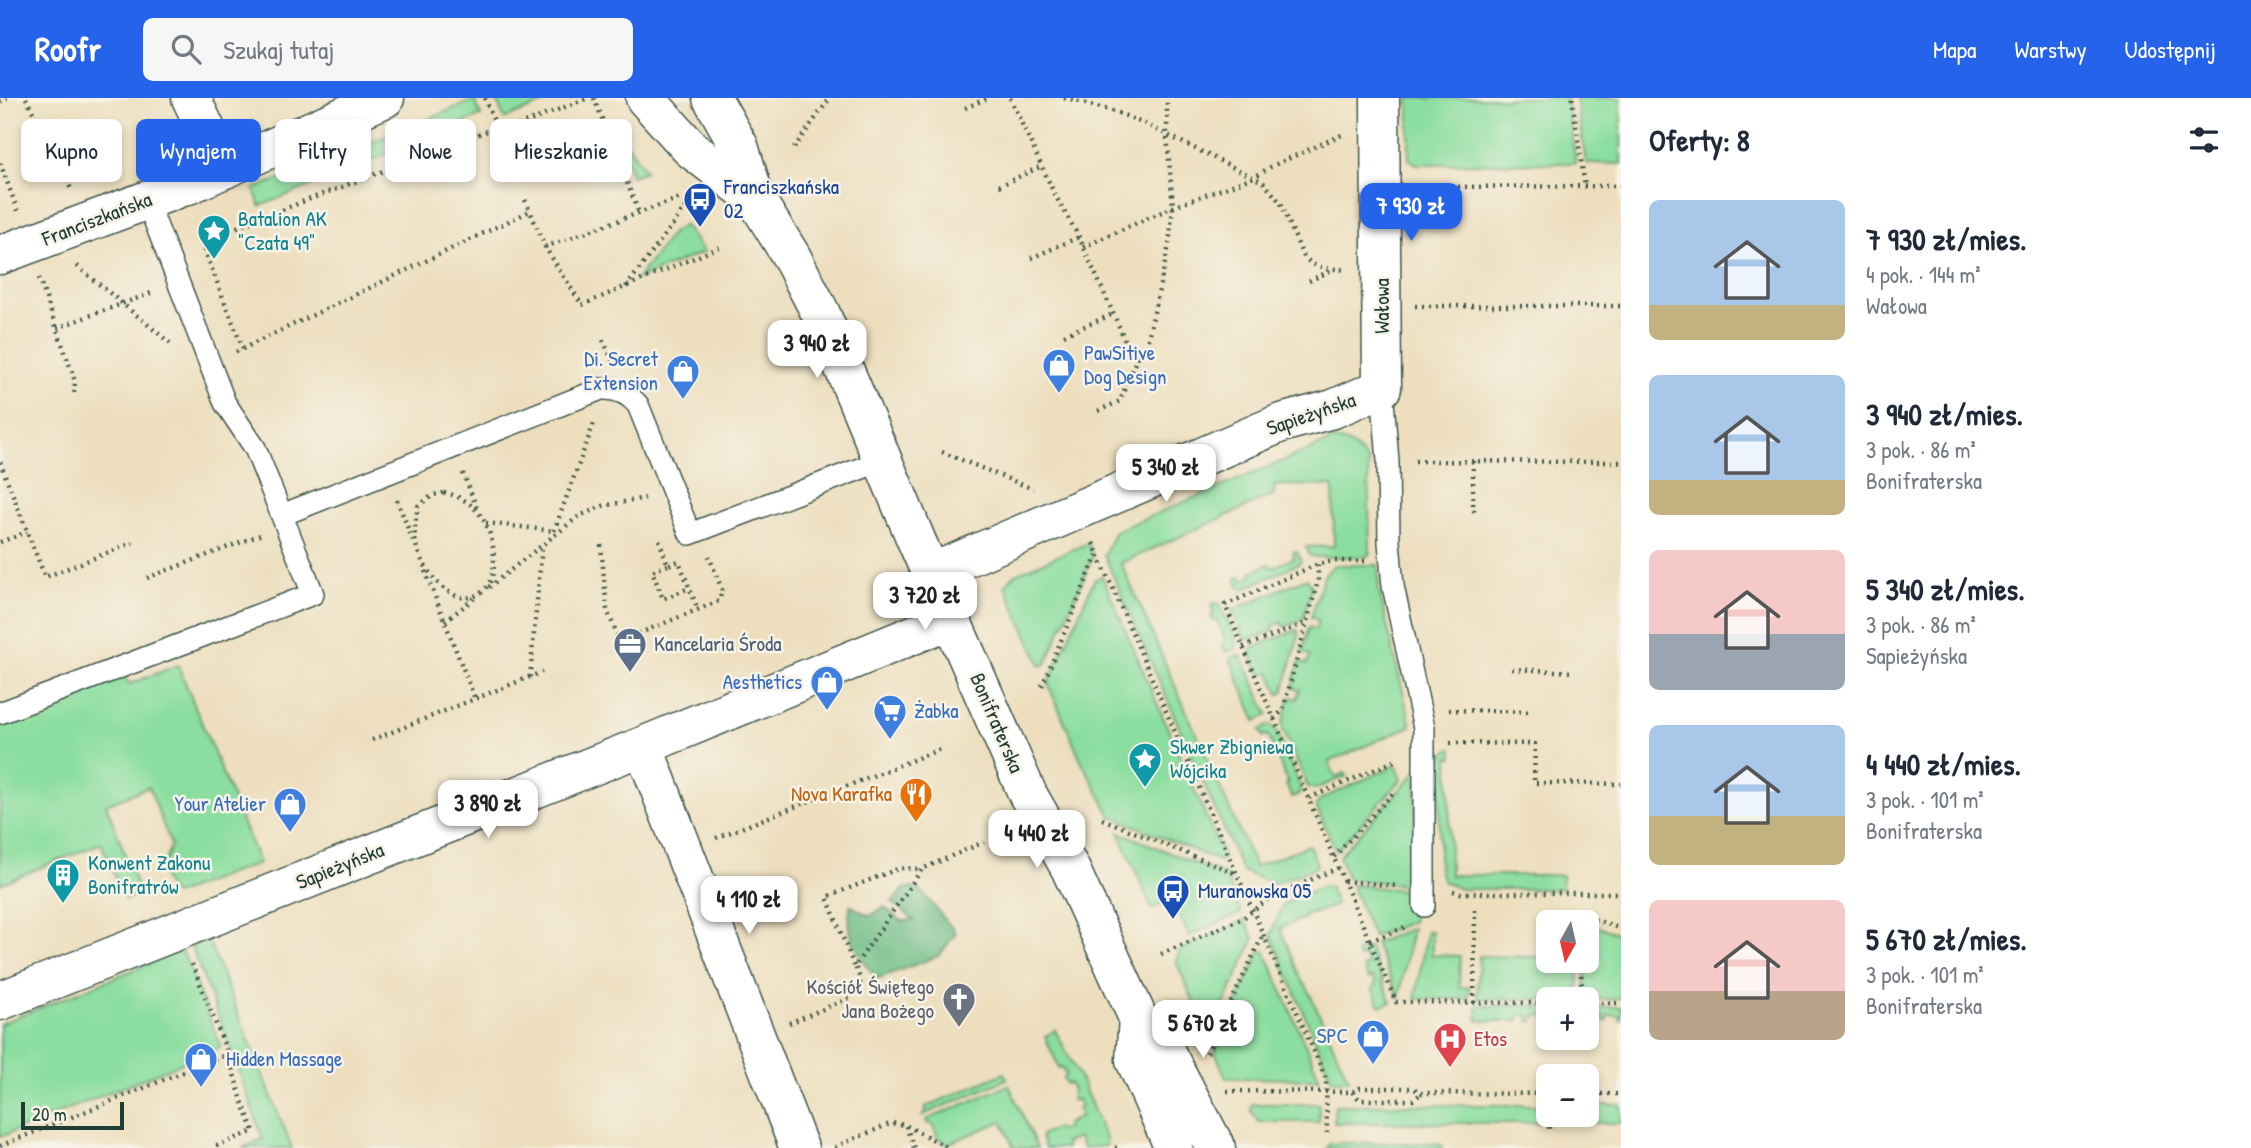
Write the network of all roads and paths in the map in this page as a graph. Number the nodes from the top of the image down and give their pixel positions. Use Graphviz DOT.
graph roads {
  1 [pos="7,98"];
  2 [pos="26,98"];
  3 [pos="191,98"];
  4 [pos="385,98"];
  5 [pos="485,98"];
  6 [pos="588,98"];
  7 [pos="594,98"];
  8 [pos="645,98"];
  9 [pos="712,98"];
  10 [pos="830,98"];
  11 [pos="988,98"];
  12 [pos="1010,98"];
  13 [pos="1065,98"];
  14 [pos="1167,98"];
  15 [pos="1380,98"];
  16 [pos="1572,98"];
  17 [pos="1084,101"];
  18 [pos="0,102"];
  19 [pos="965,108"];
  20 [pos="201,119"];
  21 [pos="493,119"];
  22 [pos="535,119"];
  23 [pos="1355,130"];
  24 [pos="490,132"];
  25 [pos="1167,135"];
  26 [pos="794,148"];
  27 [pos="261,153"];
  28 [pos="0,163"];
  29 [pos="1041,166"];
  30 [pos="371,175"];
  31 [pos="1254,177"];
  32 [pos="193,182"];
  33 [pos="353,182"];
  34 [pos="999,186"];
  35 [pos="1621,186"];
  36 [pos="1405,187"];
  37 [pos="1584,187"];
  38 [pos="74,195"];
  39 [pos="682,197"];
  40 [pos="755,198"];
  41 [pos="525,200"];
  42 [pos="147,201"];
  43 [pos="688,204"];
  44 [pos="1173,207"];
  45 [pos="530,211"];
  46 [pos="639,213"];
  47 [pos="20,215"];
  48 [pos="1079,237"];
  49 [pos="545,247"];
  50 [pos="720,247"];
  51 [pos="1083,247"];
  52 [pos="1031,258"];
  53 [pos="18,262"];
  54 [pos="75,264"];
  55 [pos="1329,268"];
  56 [pos="1355,270"];
  57 [pos="1309,281"];
  58 [pos="178,283"];
  59 [pos="626,287"];
  60 [pos="123,304"];
  61 [pos="1412,305"];
  62 [pos="1621,306"];
  63 [pos="1113,314"];
  64 [pos="57,328"];
  65 [pos="1064,335"];
  66 [pos="603,340"];
  67 [pos="243,349"];
  68 [pos="1138,355"];
  69 [pos="210,365"];
  70 [pos="606,388"];
  71 [pos="1382,388"];
  72 [pos="74,397"];
  73 [pos="1098,411"];
  74 [pos="453,446"];
  75 [pos="942,452"];
  76 [pos="883,460"];
  77 [pos="1404,461"];
  78 [pos="1473,461"];
  79 [pos="0,462"];
  80 [pos="1621,462"];
  81 [pos="386,473"];
  82 [pos="673,492"];
  83 [pos="1044,493"];
  84 [pos="478,512"];
  85 [pos="1476,516"];
  86 [pos="284,520"];
  87 [pos="486,523"];
  88 [pos="27,531"];
  89 [pos="556,532"];
  90 [pos="1090,536"];
  91 [pos="659,540"];
  92 [pos="0,542"];
  93 [pos="133,543"];
  94 [pos="601,545"];
  95 [pos="542,546"];
  96 [pos="708,549"];
  97 [pos="1098,554"];
  98 [pos="419,557"];
  99 [pos="1391,561"];
  100 [pos="1318,564"];
  101 [pos="668,565"];
  102 [pos="931,573"];
  103 [pos="147,578"];
  104 [pos="690,588"];
  105 [pos="482,592"];
  106 [pos="698,610"];
  107 [pos="952,619"];
  108 [pos="445,621"];
  109 [pos="1307,622"];
  110 [pos="1243,647"];
  111 [pos="1512,669"];
  112 [pos="542,672"];
  113 [pos="1575,672"];
  114 [pos="530,677"];
  115 [pos="1042,686"];
  116 [pos="475,699"];
  117 [pos="1449,710"];
  118 [pos="1533,712"];
  119 [pos="0,713"];
  120 [pos="1275,719"];
  121 [pos="372,740"];
  122 [pos="1449,743"];
  123 [pos="643,746"];
  124 [pos="943,748"];
  125 [pos="1414,755"];
  126 [pos="1621,784"];
  127 [pos="1309,798"];
  128 [pos="1102,819"];
  129 [pos="712,840"];
  130 [pos="985,842"];
  131 [pos="1334,857"];
  132 [pos="1339,868"];
  133 [pos="922,869"];
  134 [pos="1237,874"];
  135 [pos="1345,881"];
  136 [pos="1404,887"];
  137 [pos="1475,906"];
  138 [pos="1253,911"];
  139 [pos="1422,914"];
  140 [pos="1600,924"];
  141 [pos="1621,929"];
  142 [pos="1263,934"];
  143 [pos="1370,941"];
  144 [pos="1161,954"];
  145 [pos="189,956"];
  146 [pos="855,967"];
  147 [pos="0,1001"];
  148 [pos="1474,1003"];
  149 [pos="1536,1003"];
  150 [pos="1599,1003"];
  151 [pos="1621,1003"];
  152 [pos="1138,1018"];
  153 [pos="799,1019"];
  154 [pos="229,1054"];
  155 [pos="1205,1057"];
  156 [pos="1222,1091"];
  157 [pos="1326,1092"];
  158 [pos="1352,1092"];
  159 [pos="1422,1093"];
  160 [pos="1599,1094"];
  161 [pos="1621,1094"];
  162 [pos="905,1125"];
  163 [pos="1326,1133"];
  164 [pos="1549,1133"];
  165 [pos="0,1146"];
  166 [pos="212,1148"];
  167 [pos="799,1148"];
  168 [pos="834,1148"];
  169 [pos="914,1148"];
  170 [pos="949,1148"];
  171 [pos="1174,1148"];
  172 [pos="1216,1148"];
  1 -- 18 [label="path"];
  2 -- 38 [label="path"];
  3 -- 20 [label="street"];
  4 -- 27 [label="street, Franciszkańska"];
  5 -- 21 [label="path"];
  6 -- 22 [label="path"];
  7 -- 46 [label="path"];
  8 -- 40 [label="street, Bonifraterska"];
  9 -- 40 [label="street, Bonifraterska"];
  10 -- 26 [label="path"];
  11 -- 19 [label="path"];
  12 -- 29 [label="path"];
  13 -- 17 [label="path"];
  14 -- 25 [label="path"];
  15 -- 71 [label="street, Wałowa"];
  16 -- 37 [label="path"];
  17 -- 25 [label="path"];
  23 -- 31 [label="path"];
  24 -- 30 [label="path"];
  25 -- 31 [label="path"];
  25 -- 44 [label="path"];
  28 -- 47 [label="path"];
  29 -- 34 [label="path"];
  29 -- 48 [label="path"];
  31 -- 44 [label="path"];
  31 -- 55 [label="path"];
  32 -- 42 [label="street, Franciszkańska"];
  33 -- 67 [label="path"];
  35 -- 37 [label="path"];
  36 -- 37 [label="path"];
  39 -- 46 [label="path"];
  40 -- 76 [label="street, Bonifraterska"];
  41 -- 45 [label="path"];
  42 -- 53 [label="street, Franciszkańska"];
  42 -- 58 [label="lane"];
  43 -- 59 [label="path"];
  44 -- 51 [label="path"];
  44 -- 68 [label="path"];
  45 -- 49 [label="path"];
  45 -- 67 [label="path"];
  46 -- 49 [label="path"];
  48 -- 51 [label="path"];
  48 -- 52 [label="path"];
  49 -- 59 [label="path"];
  50 -- 59 [label="path"];
  51 -- 63 [label="path"];
  53 -- 64 [label="path"];
  54 -- 60 [label="path"];
  55 -- 56 [label="path"];
  55 -- 57 [label="path"];
  58 -- 60 [label="path"];
  58 -- 69 [label="lane"];
  60 -- 64 [label="path"];
  60 -- 69 [label="path"];
  61 -- 62 [label="path"];
  63 -- 65 [label="path"];
  63 -- 68 [label="path"];
  64 -- 72 [label="path"];
  66 -- 70 [label="path"];
  67 -- 69 [label="path"];
  68 -- 73 [label="path"];
  69 -- 86 [label="lane"];
  70 -- 74 [label="lane"];
  70 -- 82 [label="lane"];
  70 -- 89 [label="path"];
  71 -- 99 [label="lane"];
  71 -- 102 [label="street, Sapieżyńska"];
  74 -- 81 [label="lane"];
  74 -- 84 [label="path"];
  75 -- 83 [label="path"];
  76 -- 82 [label="lane"];
  76 -- 102 [label="street, Bonifraterska"];
  77 -- 78 [label="path"];
  78 -- 80 [label="path"];
  78 -- 85 [label="path"];
  79 -- 88 [label="path"];
  81 -- 86 [label="lane"];
  81 -- 98 [label="path"];
  82 -- 89 [label="path"];
  84 -- 87 [label="path"];
  84 -- 98 [label="path"];
  86 -- 103 [label="path"];
  86 -- 119 [label="lane"];
  87 -- 89 [label="path"];
  87 -- 105 [label="path"];
  88 -- 92 [label="path"];
  88 -- 93 [label="path"];
  89 -- 95 [label="path"];
  90 -- 97 [label="path"];
  91 -- 101 [label="path"];
  94 -- 106 [label="path"];
  95 -- 105 [label="path"];
  95 -- 114 [label="path"];
  96 -- 106 [label="path"];
  97 -- 115 [label="path"];
  97 -- 134 [label="path"];
  98 -- 105 [label="path"];
  98 -- 108 [label="path"];
  99 -- 100 [label="path"];
  99 -- 125 [label="lane"];
  100 -- 109 [label="path"];
  100 -- 110 [label="path"];
  101 -- 104 [label="path"];
  101 -- 104 [label="path"];
  102 -- 107 [label="street, Bonifraterska"];
  104 -- 106 [label="path"];
  105 -- 108 [label="path"];
  107 -- 123 [label="street, Sapieżyńska"];
  107 -- 152 [label="street, Bonifraterska"];
  108 -- 116 [label="path"];
  109 -- 110 [label="path"];
  109 -- 120 [label="path"];
  110 -- 120 [label="path"];
  111 -- 113 [label="path"];
  112 -- 114 [label="path"];
  114 -- 116 [label="path"];
  116 -- 121 [label="path"];
  117 -- 118 [label="path"];
  120 -- 127 [label="path"];
  122 -- 126 [label="path"];
  123 -- 147 [label="street, Sapieżyńska"];
  123 -- 167 [label="street"];
  124 -- 129 [label="path"];
  125 -- 127 [label="path"];
  125 -- 131 [label="path"];
  125 -- 139 [label="lane"];
  127 -- 131 [label="path"];
  128 -- 134 [label="path"];
  130 -- 133 [label="path"];
  131 -- 132 [label="path"];
  132 -- 135 [label="path"];
  132 -- 138 [label="path"];
  133 -- 146 [label="path"];
  133 -- 146 [label="path"];
  134 -- 138 [label="path"];
  135 -- 136 [label="path"];
  135 -- 143 [label="path"];
  137 -- 148 [label="path"];
  138 -- 142 [label="path"];
  138 -- 144 [label="path"];
  139 -- 143 [label="path"];
  140 -- 141 [label="path"];
  142 -- 155 [label="path"];
  142 -- 157 [label="path"];
  143 -- 148 [label="path"];
  145 -- 154 [label="path"];
  146 -- 153 [label="path"];
  148 -- 149 [label="path"];
  150 -- 151 [label="path"];
  152 -- 171 [label="street, Bonifraterska"];
  152 -- 172 [label="street, Bonifraterska"];
  154 -- 165 [label="path"];
  154 -- 166 [label="path"];
  156 -- 157 [label="path"];
  157 -- 158 [label="path"];
  157 -- 163 [label="path"];
  158 -- 159 [label="path"];
  158 -- 159 [label="path"];
  159 -- 164 [label="path"];
  160 -- 161 [label="path"];
  162 -- 168 [label="path"];
  162 -- 169 [label="path"];
  162 -- 170 [label="path"];
}
